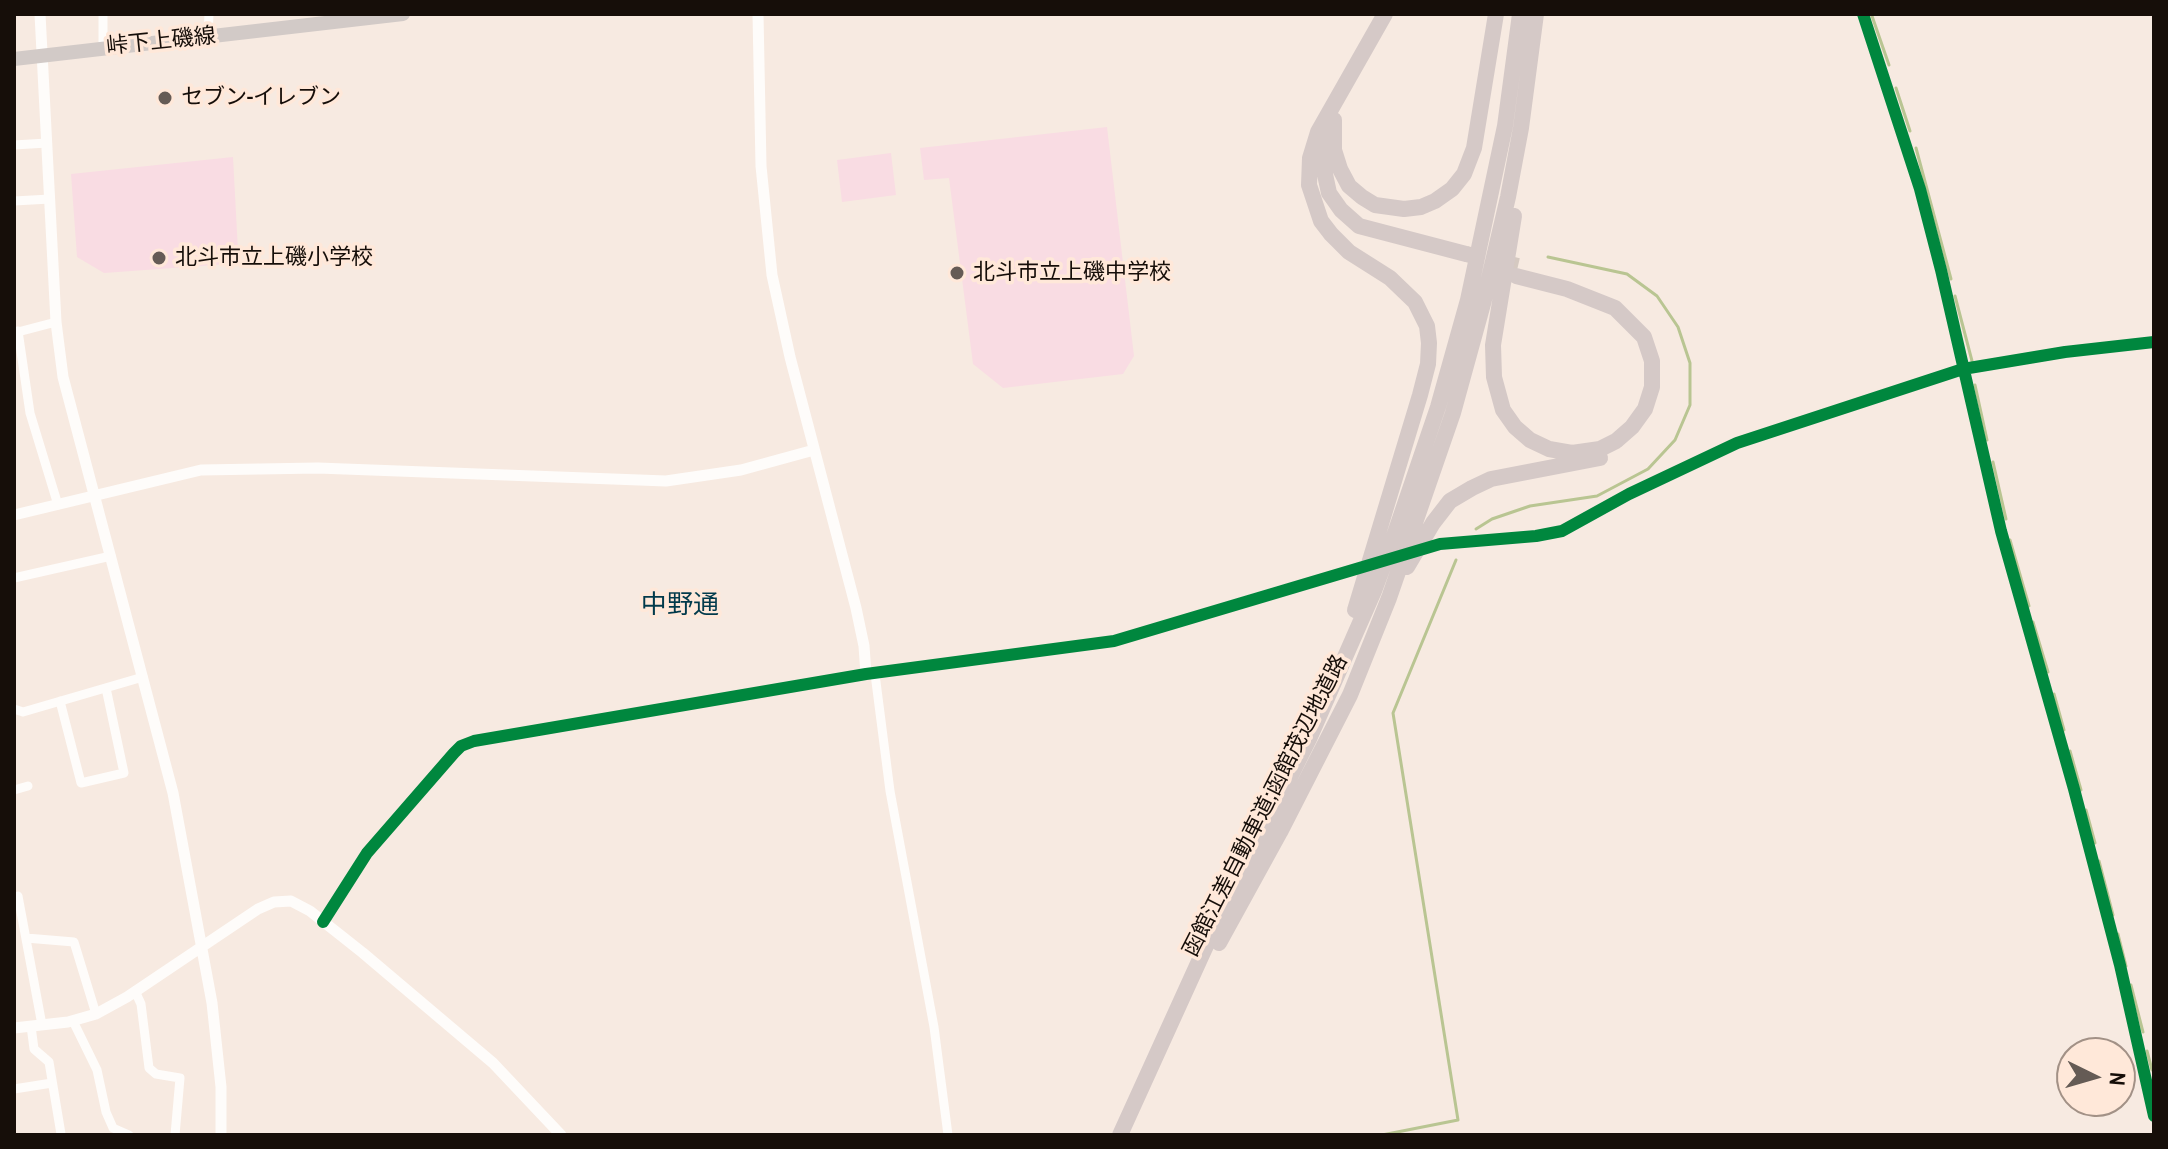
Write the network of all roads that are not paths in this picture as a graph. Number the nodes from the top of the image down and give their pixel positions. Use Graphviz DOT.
graph roads {
  1 [pos="40,14"];
  2 [pos="103,14"];
  3 [pos="209,14"];
  4 [pos="403,14"];
  5 [pos="758,14"];
  6 [pos="1385,14"];
  7 [pos="1395,14"];
  8 [pos="1496,14"];
  9 [pos="1520,14"];
  10 [pos="1536,14"];
  11 [pos="1863,14"];
  12 [pos="331,18"];
  13 [pos="208,37"];
  14 [pos="103,47"];
  15 [pos="1532,48"];
  16 [pos="40,55"];
  17 [pos="14,59"];
  18 [pos="1334,120"];
  19 [pos="47,143"];
  20 [pos="14,145"];
  21 [pos="1310,158"];
  22 [pos="50,199"];
  23 [pos="14,201"];
  24 [pos="56,322"];
  25 [pos="16,332"];
  26 [pos="2154,342"];
  27 [pos="1963,369"];
  28 [pos="814,450"];
  29 [pos="94,495"];
  30 [pos="58,505"];
  31 [pos="14,515"];
  32 [pos="1440,544"];
  33 [pos="111,556"];
  34 [pos="1356,570"];
  35 [pos="14,578"];
  36 [pos="1389,598"];
  37 [pos="871,674"];
  38 [pos="143,677"];
  39 [pos="106,688"];
  40 [pos="60,701"];
  41 [pos="14,709"];
  42 [pos="1309,739"];
  43 [pos="28,786"];
  44 [pos="14,790"];
  45 [pos="14,897"];
  46 [pos="323,922"];
  47 [pos="26,938"];
  48 [pos="202,948"];
  49 [pos="135,991"];
  50 [pos="96,1014"];
  51 [pos="73,1021"];
  52 [pos="37,1026"];
  53 [pos="14,1028"];
  54 [pos="1159,1053"];
  55 [pos="52,1083"];
  56 [pos="14,1089"];
  57 [pos="2154,1116"];
  58 [pos="61,1134"];
  59 [pos="129,1135"];
  60 [pos="175,1135"];
  61 [pos="221,1135"];
  62 [pos="561,1135"];
  63 [pos="948,1135"];
  64 [pos="1120,1135"];
  1 -- 16 [label="street"];
  2 -- 14 [label="street"];
  3 -- 13 [label="street"];
  4 -- 12 [label="main road, 峠下上磯線"];
  5 -- 28 [label="street"];
  6 -- 21 [label="highway"];
  7 -- 18 [label="highway"];
  8 -- 18 [label="highway"];
  9 -- 42 [label="highway, 函館江差自動車道;函館茂辺地道路"];
  10 -- 15 [label="highway, 函館江差自動車道;函館茂辺地道路"];
  11 -- 27 [label="street"];
  12 -- 13 [label="main road, 峠下上磯線"];
  13 -- 14 [label="main road, 峠下上磯線"];
  14 -- 16 [label="main road, 峠下上磯線"];
  15 -- 36 [label="highway, 函館江差自動車道;函館茂辺地道路"];
  15 -- 36 [label="highway"];
  16 -- 17 [label="main road, 峠下上磯線"];
  16 -- 19 [label="street"];
  18 -- 21 [label="highway"];
  19 -- 20 [label="street"];
  19 -- 22 [label="street"];
  21 -- 42 [label="highway"];
  22 -- 23 [label="street"];
  22 -- 24 [label="street"];
  24 -- 25 [label="street"];
  24 -- 29 [label="street"];
  25 -- 30 [label="street"];
  26 -- 27 [label="street"];
  27 -- 32 [label="street"];
  27 -- 57 [label="street"];
  28 -- 29 [label="street"];
  28 -- 37 [label="street"];
  29 -- 30 [label="street"];
  29 -- 33 [label="street"];
  30 -- 31 [label="street"];
  33 -- 35 [label="street"];
  33 -- 38 [label="street"];
  34 -- 37 [label="street"];
  36 -- 54 [label="highway, 函館江差自動車道;函館茂辺地道路"];
  37 -- 46 [label="street"];
  37 -- 63 [label="street"];
  38 -- 39 [label="street"];
  38 -- 48 [label="street"];
  39 -- 40 [label="street"];
  39 -- 40 [label="street"];
  40 -- 41 [label="street"];
  42 -- 54 [label="highway, 函館江差自動車道;函館茂辺地道路"];
  43 -- 44 [label="street"];
  45 -- 47 [label="street"];
  46 -- 48 [label="street"];
  46 -- 62 [label="street"];
  47 -- 50 [label="street"];
  47 -- 52 [label="street"];
  48 -- 49 [label="street"];
  48 -- 61 [label="street"];
  49 -- 50 [label="street"];
  49 -- 60 [label="street"];
  50 -- 51 [label="street"];
  51 -- 52 [label="street"];
  51 -- 59 [label="street"];
  52 -- 53 [label="street"];
  52 -- 55 [label="street"];
  54 -- 64 [label="highway, 函館江差自動車道;函館茂辺地道路"];
  55 -- 56 [label="street"];
  55 -- 58 [label="street"];
}
